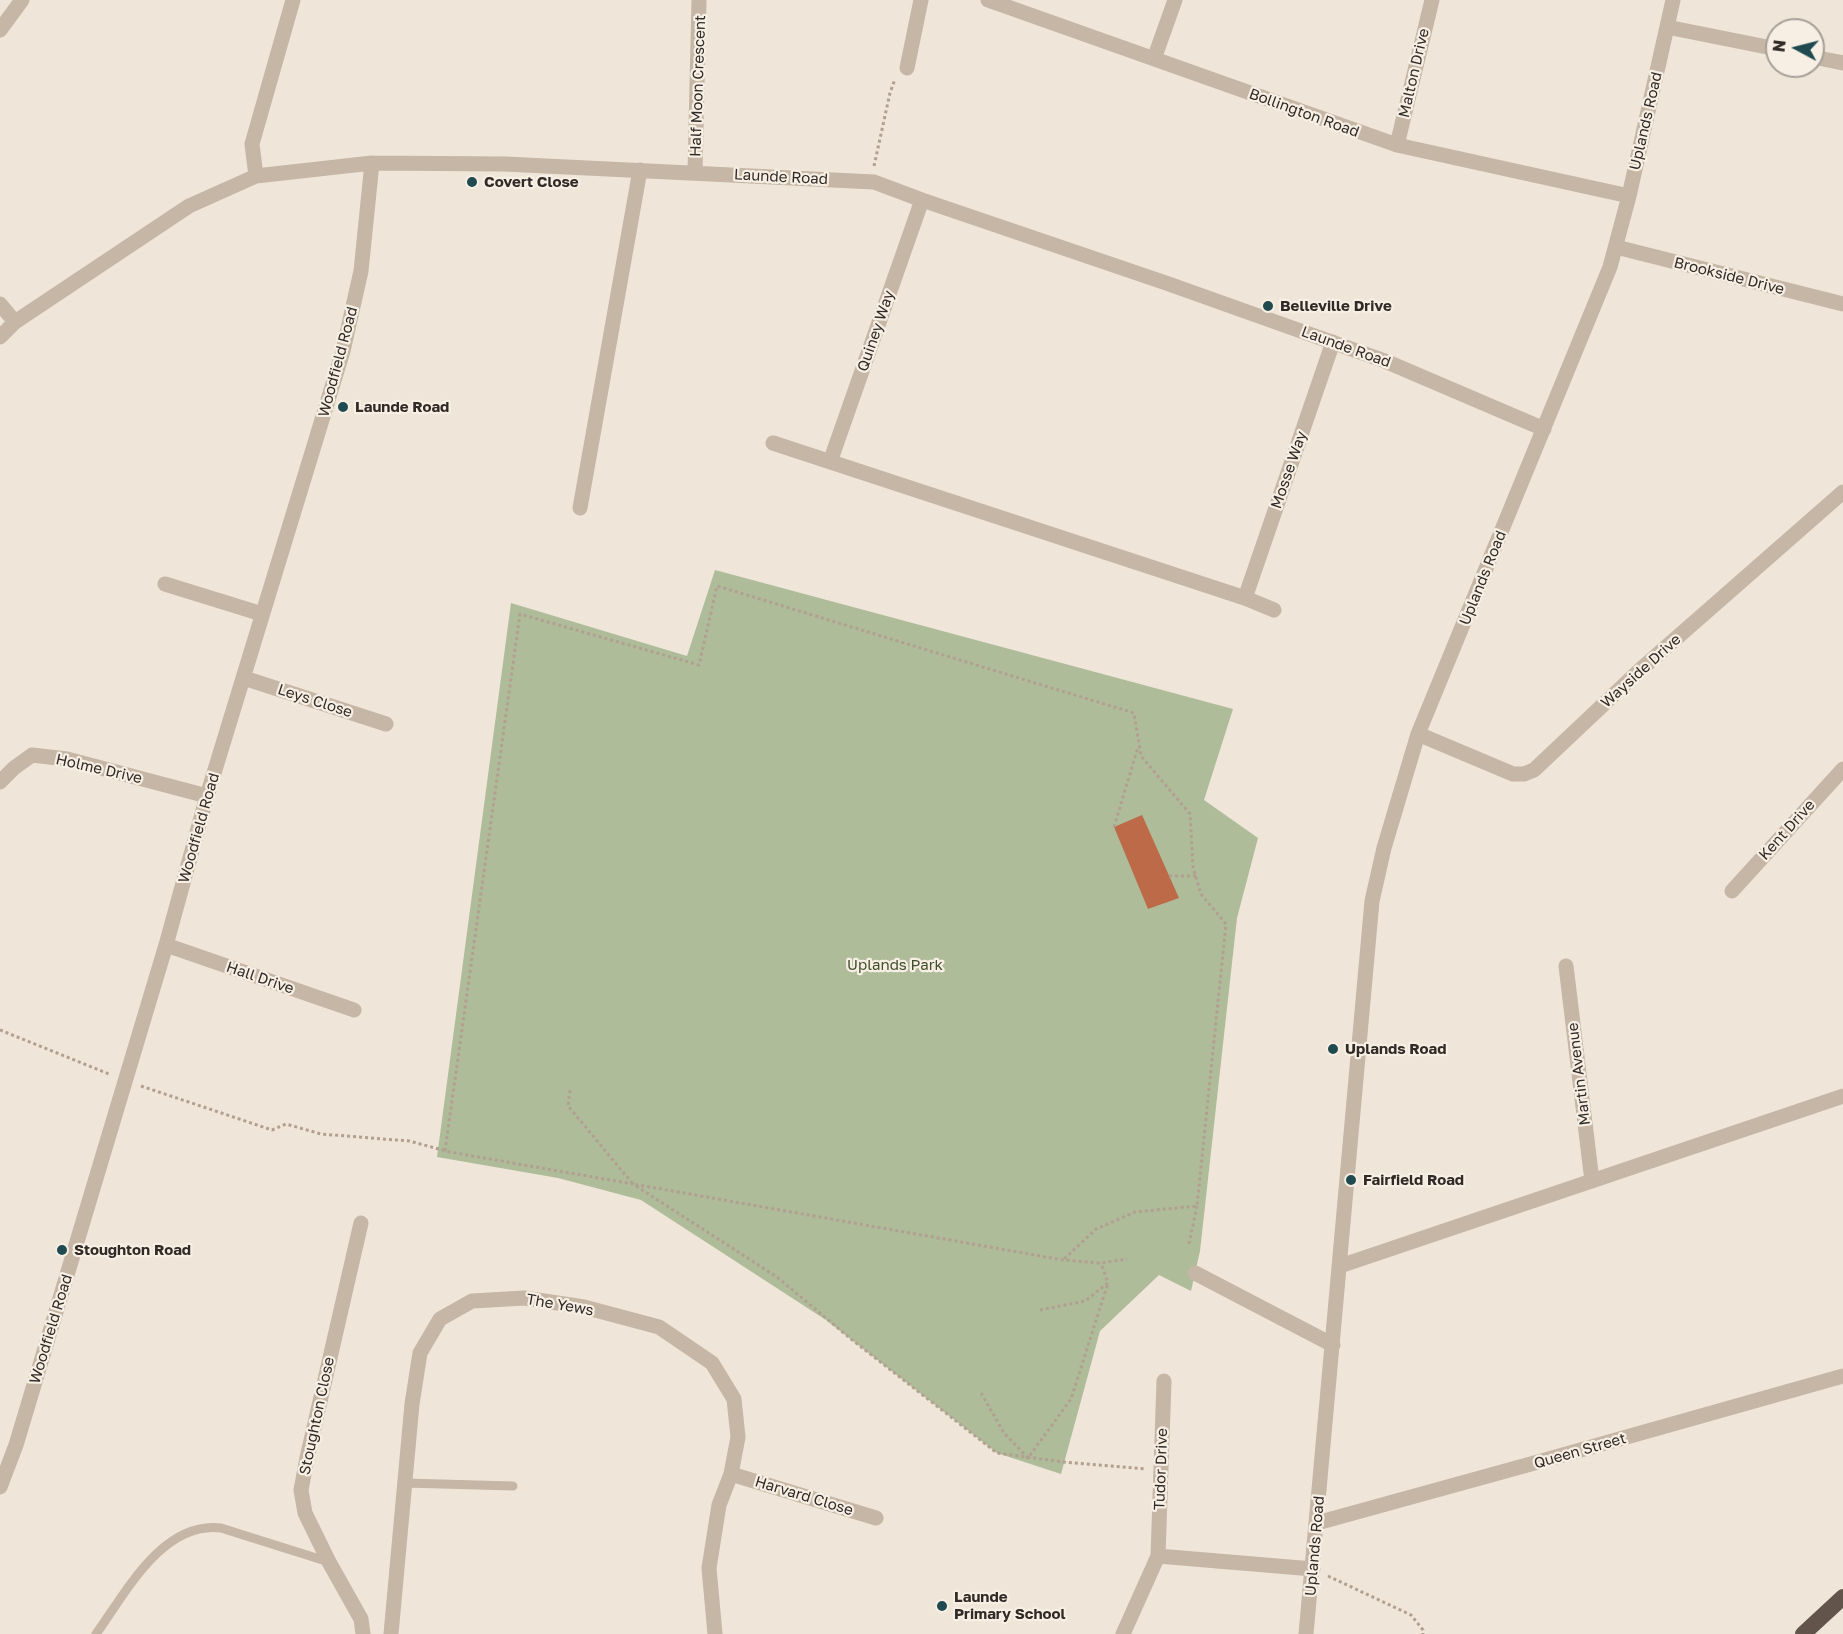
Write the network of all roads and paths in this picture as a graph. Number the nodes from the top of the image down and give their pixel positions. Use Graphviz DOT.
graph roads {
  1 [pos="22,0"];
  2 [pos="293,0"];
  3 [pos="699,0"];
  4 [pos="921,0"];
  5 [pos="988,0"];
  6 [pos="1175,0"];
  7 [pos="1432,0"];
  8 [pos="1673,0"];
  9 [pos="1667,27"];
  10 [pos="0,30"];
  11 [pos="1765,47"];
  12 [pos="1154,59"];
  13 [pos="1825,59"];
  14 [pos="1843,63"];
  15 [pos="907,68"];
  16 [pos="1397,146"];
  17 [pos="372,163"];
  18 [pos="640,170"];
  19 [pos="695,172"];
  20 [pos="256,176"];
  21 [pos="874,182"];
  22 [pos="1629,196"];
  23 [pos="922,200"];
  24 [pos="1616,247"];
  25 [pos="0,304"];
  26 [pos="1843,304"];
  27 [pos="15,322"];
  28 [pos="0,337"];
  29 [pos="1333,342"];
  30 [pos="1544,429"];
  31 [pos="773,443"];
  32 [pos="830,462"];
  33 [pos="1843,492"];
  34 [pos="580,508"];
  35 [pos="165,584"];
  36 [pos="1245,598"];
  37 [pos="1274,610"];
  38 [pos="262,614"];
  39 [pos="244,678"];
  40 [pos="386,724"];
  41 [pos="1418,734"];
  42 [pos="1139,746"];
  43 [pos="1843,769"];
  44 [pos="0,782"];
  45 [pos="207,796"];
  46 [pos="1114,827"];
  47 [pos="1169,876"];
  48 [pos="1196,876"];
  49 [pos="1732,891"];
  50 [pos="166,945"];
  51 [pos="1566,966"];
  52 [pos="354,1010"];
  53 [pos="0,1030"];
  54 [pos="125,1081"];
  55 [pos="570,1090"];
  56 [pos="1843,1096"];
  57 [pos="445,1150"];
  58 [pos="1592,1181"];
  59 [pos="633,1184"];
  60 [pos="1197,1206"];
  61 [pos="360,1223"];
  62 [pos="1189,1244"];
  63 [pos="1127,1259"];
  64 [pos="1063,1260"];
  65 [pos="1101,1263"];
  66 [pos="1340,1266"];
  67 [pos="1195,1274"];
  68 [pos="1108,1283"];
  69 [pos="1040,1310"];
  70 [pos="1333,1345"];
  71 [pos="1843,1376"];
  72 [pos="1164,1381"];
  73 [pos="981,1393"];
  74 [pos="1028,1458"];
  75 [pos="1161,1470"];
  76 [pos="731,1474"];
  77 [pos="405,1483"];
  78 [pos="513,1486"];
  79 [pos="0,1487"];
  80 [pos="876,1518"];
  81 [pos="1317,1523"];
  82 [pos="1158,1556"];
  83 [pos="329,1562"];
  84 [pos="1313,1569"];
  85 [pos="1843,1597"];
  86 [pos="96,1634"];
  87 [pos="363,1634"];
  88 [pos="391,1634"];
  89 [pos="715,1634"];
  90 [pos="1123,1634"];
  91 [pos="1306,1634"];
  92 [pos="1423,1634"];
  93 [pos="1803,1634"];
  1 -- 10 [label="street"];
  2 -- 20 [label="street"];
  3 -- 19 [label="street, Half Moon Crescent"];
  4 -- 15 [label="street"];
  5 -- 12 [label="street, Bollington Road"];
  6 -- 12 [label="street"];
  7 -- 16 [label="street, Malton Drive"];
  8 -- 9 [label="street, Uplands Road"];
  9 -- 11 [label="street"];
  9 -- 22 [label="street, Uplands Road"];
  12 -- 16 [label="street, Bollington Road"];
  13 -- 14 [label="street"];
  15 -- 21 [label="path"];
  16 -- 22 [label="street, Bollington Road"];
  17 -- 18 [label="street, Launde Road"];
  17 -- 20 [label="street, Launde Road"];
  17 -- 38 [label="street, Woodfield Road"];
  18 -- 19 [label="street, Launde Road"];
  18 -- 34 [label="street"];
  19 -- 21 [label="street, Launde Road"];
  20 -- 27 [label="street, Launde Road"];
  21 -- 23 [label="street, Launde Road"];
  22 -- 24 [label="street, Uplands Road"];
  23 -- 29 [label="street, Launde Road"];
  23 -- 32 [label="street, Quiney Way"];
  24 -- 26 [label="street, Brookside Drive"];
  24 -- 30 [label="street, Uplands Road"];
  25 -- 27 [label="street"];
  27 -- 28 [label="street, Launde Road"];
  29 -- 30 [label="street, Launde Road"];
  29 -- 36 [label="street, Mosse Way"];
  30 -- 41 [label="street, Uplands Road"];
  31 -- 32 [label="street"];
  32 -- 36 [label="street"];
  33 -- 41 [label="street, Wayside Drive"];
  35 -- 38 [label="street"];
  36 -- 37 [label="street"];
  38 -- 39 [label="street, Woodfield Road"];
  39 -- 40 [label="street, Leys Close"];
  39 -- 45 [label="street, Woodfield Road"];
  41 -- 66 [label="street, Uplands Road"];
  42 -- 46 [label="path"];
  42 -- 48 [label="path"];
  42 -- 57 [label="path"];
  43 -- 49 [label="street, Kent Drive"];
  44 -- 45 [label="street, Holme Drive"];
  45 -- 50 [label="street, Woodfield Road"];
  47 -- 48 [label="path"];
  48 -- 60 [label="path"];
  50 -- 52 [label="street, Hall Drive"];
  50 -- 54 [label="street, Woodfield Road"];
  51 -- 58 [label="street, Martin Avenue"];
  53 -- 54 [label="path"];
  54 -- 57 [label="path"];
  54 -- 79 [label="street, Woodfield Road"];
  55 -- 59 [label="path"];
  56 -- 58 [label="street"];
  57 -- 59 [label="path"];
  58 -- 66 [label="street"];
  59 -- 64 [label="path"];
  59 -- 74 [label="path"];
  60 -- 62 [label="path"];
  60 -- 64 [label="path"];
  61 -- 83 [label="street, Stoughton Close"];
  63 -- 65 [label="path"];
  64 -- 65 [label="path"];
  65 -- 68 [label="path"];
  66 -- 70 [label="street, Uplands Road"];
  67 -- 70 [label="street"];
  68 -- 69 [label="path"];
  68 -- 74 [label="path"];
  70 -- 81 [label="street, Uplands Road"];
  71 -- 81 [label="street, Queen Street"];
  72 -- 75 [label="street, Tudor Drive"];
  73 -- 74 [label="path"];
  74 -- 75 [label="path"];
  75 -- 82 [label="street, Tudor Drive"];
  76 -- 77 [label="street, The Yews"];
  76 -- 80 [label="street, Harvard Close"];
  76 -- 89 [label="street, The Yews"];
  77 -- 78 [label="lane"];
  77 -- 88 [label="street, The Yews"];
  81 -- 84 [label="street, Uplands Road"];
  82 -- 84 [label="street"];
  82 -- 90 [label="street, Tudor Drive"];
  83 -- 86 [label="lane"];
  83 -- 87 [label="street, Stoughton Close"];
  84 -- 91 [label="street, Uplands Road"];
  84 -- 92 [label="path"];
  85 -- 93 [label="highway"];
}
